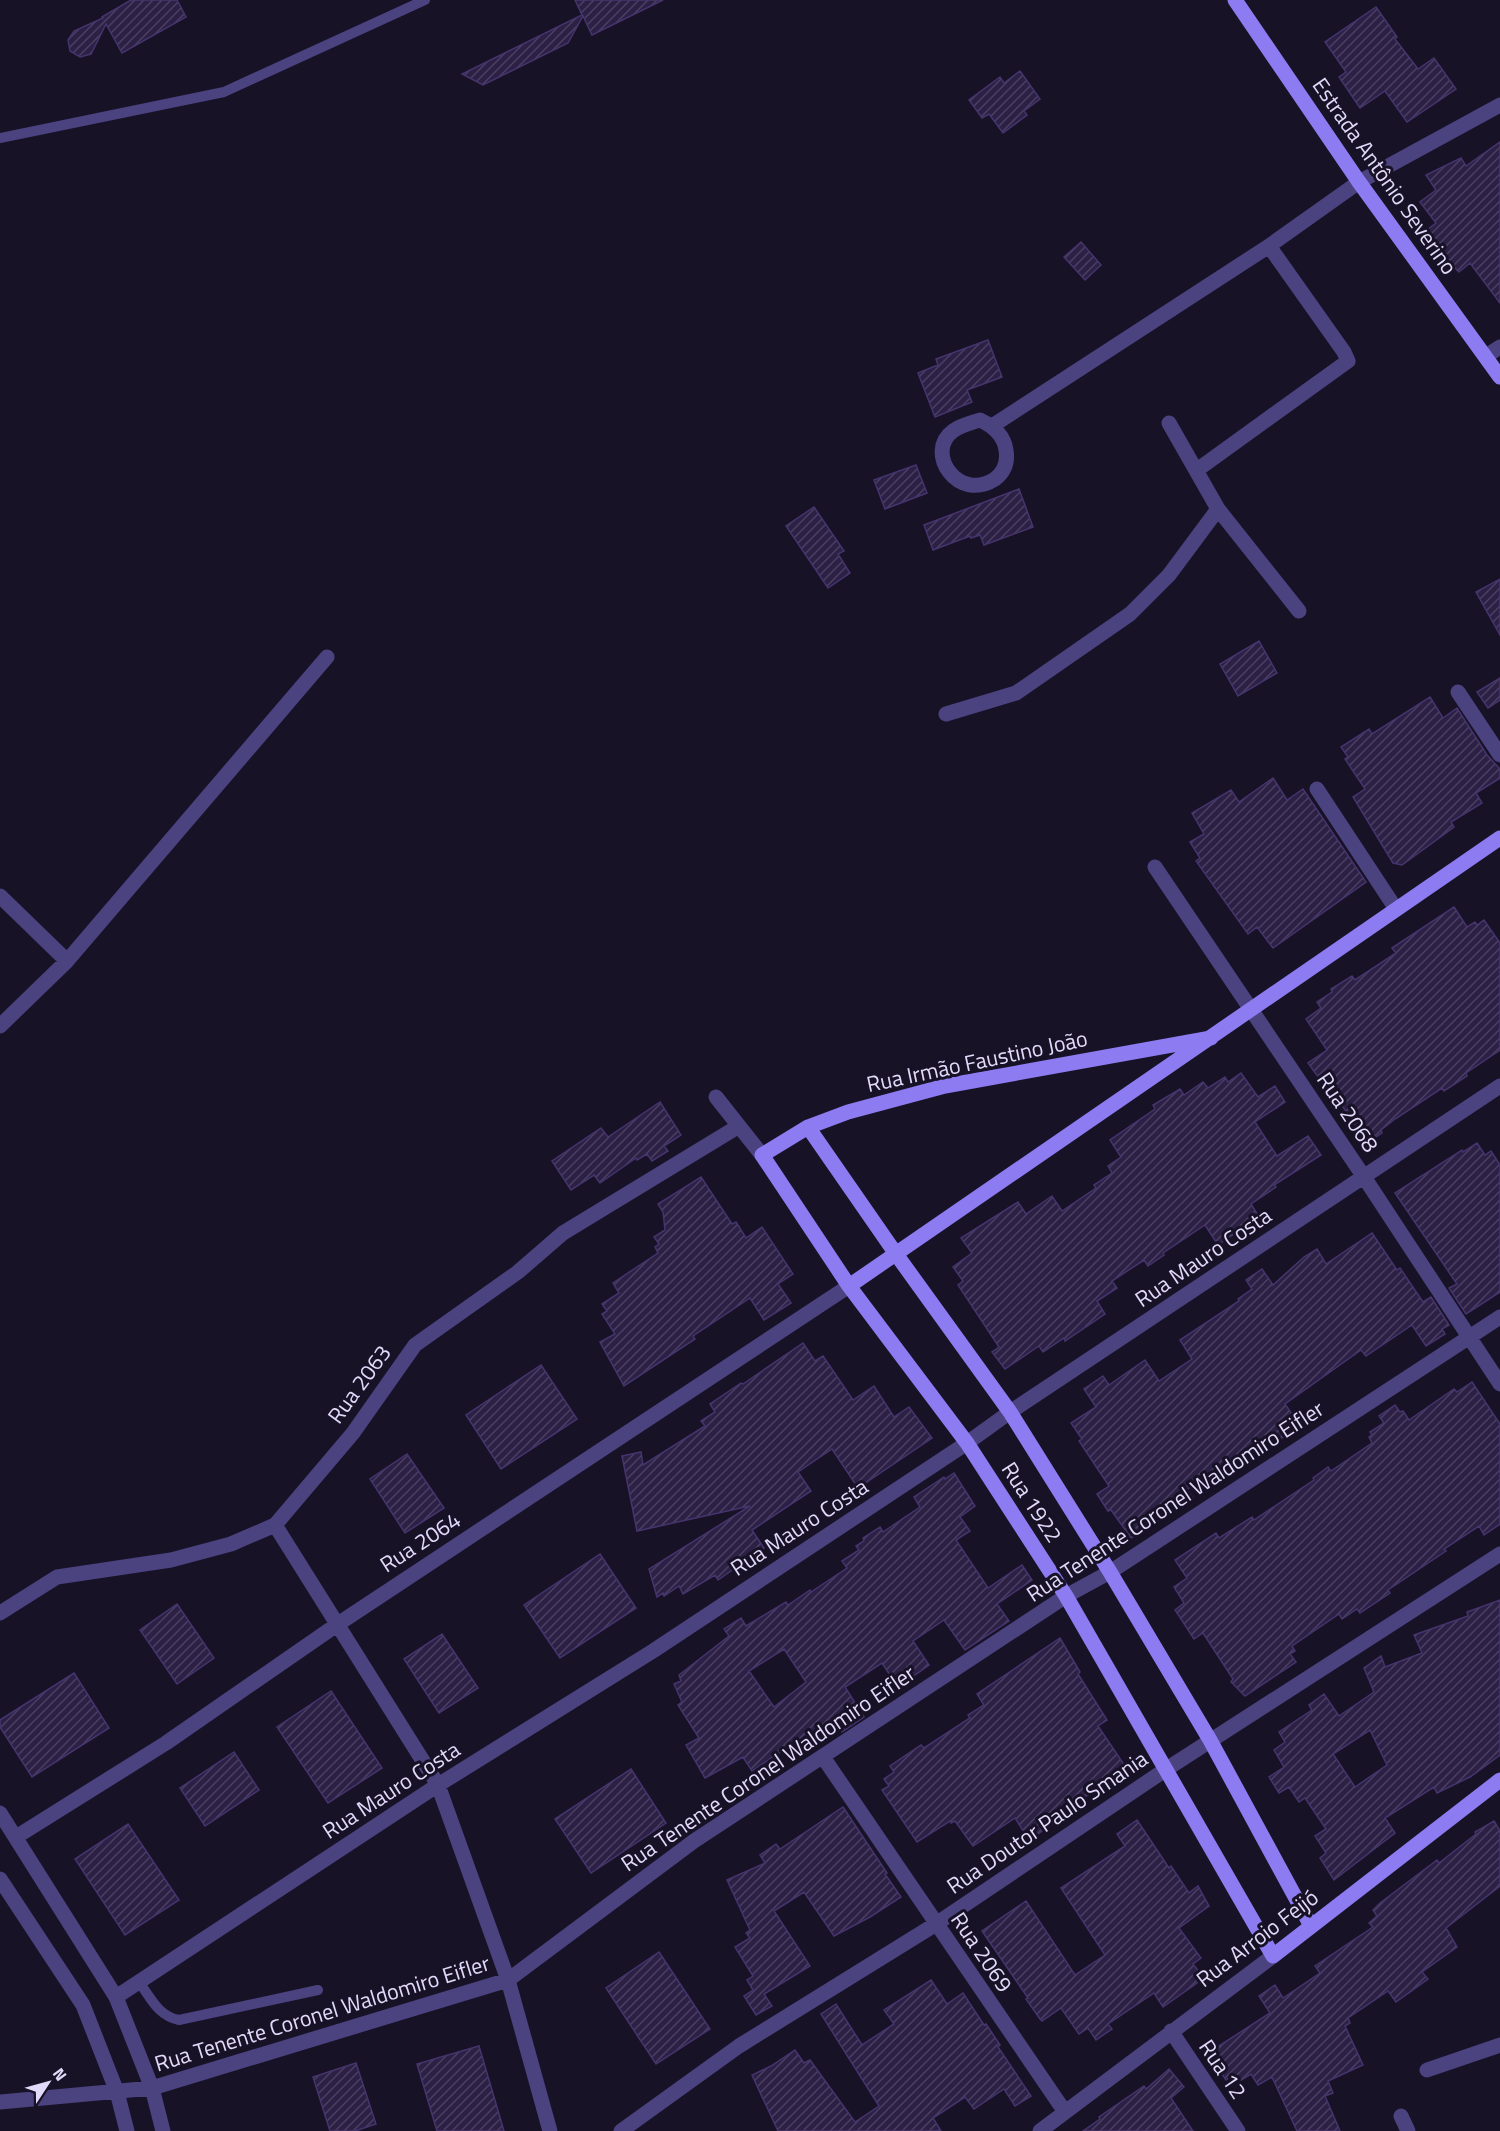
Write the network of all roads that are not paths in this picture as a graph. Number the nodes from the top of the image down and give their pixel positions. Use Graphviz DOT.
graph roads {
  1 [pos="425,0"];
  2 [pos="1235,0"];
  3 [pos="1500,105"];
  4 [pos="0,138"];
  5 [pos="1359,182"];
  6 [pos="1269,246"];
  7 [pos="1500,347"];
  8 [pos="1486,356"];
  9 [pos="1500,376"];
  10 [pos="1169,423"];
  11 [pos="992,426"];
  12 [pos="1197,470"];
  13 [pos="1218,509"];
  14 [pos="1299,611"];
  15 [pos="327,657"];
  16 [pos="1458,692"];
  17 [pos="946,714"];
  18 [pos="1500,756"];
  19 [pos="1317,789"];
  20 [pos="1500,838"];
  21 [pos="1155,867"];
  22 [pos="0,897"];
  23 [pos="1396,909"];
  24 [pos="67,961"];
  25 [pos="1251,1009"];
  26 [pos="0,1026"];
  27 [pos="1211,1038"];
  28 [pos="1500,1086"];
  29 [pos="716,1097"];
  30 [pos="739,1126"];
  31 [pos="808,1127"];
  32 [pos="762,1155"];
  33 [pos="1364,1176"];
  34 [pos="896,1254"];
  35 [pos="849,1286"];
  36 [pos="1500,1317"];
  37 [pos="1469,1337"];
  38 [pos="1500,1384"];
  39 [pos="1010,1412"];
  40 [pos="967,1443"];
  41 [pos="275,1525"];
  42 [pos="1500,1554"];
  43 [pos="1110,1572"];
  44 [pos="1066,1596"];
  45 [pos="0,1613"];
  46 [pos="338,1624"];
  47 [pos="1210,1740"];
  48 [pos="823,1757"];
  49 [pos="1165,1770"];
  50 [pos="1500,1780"];
  51 [pos="438,1785"];
  52 [pos="0,1814"];
  53 [pos="16,1838"];
  54 [pos="0,1879"];
  55 [pos="936,1924"];
  56 [pos="1311,1926"];
  57 [pos="1272,1956"];
  58 [pos="508,1980"];
  59 [pos="139,1982"];
  60 [pos="318,1990"];
  61 [pos="117,1997"];
  62 [pos="1171,2031"];
  63 [pos="1500,2045"];
  64 [pos="1427,2070"];
  65 [pos="153,2088"];
  66 [pos="117,2092"];
  67 [pos="0,2102"];
  68 [pos="1065,2112"];
  69 [pos="1401,2116"];
  70 [pos="127,2131"];
  71 [pos="162,2131"];
  72 [pos="550,2131"];
  73 [pos="621,2131"];
  74 [pos="1040,2131"];
  75 [pos="1238,2131"];
  76 [pos="1407,2131"];
  1 -- 4 [label="lane"];
  2 -- 5 [label="street, Estrada Antônio Severino"];
  3 -- 5 [label="street"];
  5 -- 6 [label="street"];
  5 -- 8 [label="street, Estrada Antônio Severino"];
  6 -- 11 [label="street"];
  6 -- 12 [label="street"];
  7 -- 8 [label="street"];
  8 -- 9 [label="street, Estrada Antônio Severino"];
  10 -- 12 [label="street"];
  11 -- 11 [label="street"];
  12 -- 13 [label="street"];
  13 -- 14 [label="street"];
  13 -- 17 [label="street"];
  15 -- 24 [label="street"];
  16 -- 18 [label="street"];
  19 -- 23 [label="street"];
  20 -- 23 [label="street, Rua Irmão Faustino João"];
  21 -- 25 [label="street, Rua 2068"];
  22 -- 24 [label="street"];
  23 -- 25 [label="street, Rua Irmão Faustino João"];
  24 -- 26 [label="street"];
  25 -- 27 [label="street, Rua Irmão Faustino João"];
  25 -- 33 [label="street, Rua 2068"];
  27 -- 31 [label="street, Rua Irmão Faustino João"];
  27 -- 34 [label="street, Rua Irmão Faustino João"];
  28 -- 33 [label="street, Rua Mauro Costa"];
  29 -- 30 [label="street, Rua 1922"];
  30 -- 32 [label="street, Rua 1922"];
  30 -- 41 [label="street, Rua 2063"];
  31 -- 32 [label="street, Rua Irmão Faustino João"];
  31 -- 34 [label="street, Rua 1922"];
  32 -- 35 [label="street, Rua 1922"];
  33 -- 37 [label="street, Rua 2068"];
  33 -- 39 [label="street, Rua Mauro Costa"];
  34 -- 35 [label="street, Rua Irmão Faustino João"];
  34 -- 39 [label="street, Rua 1922"];
  35 -- 40 [label="street, Rua 1922"];
  35 -- 46 [label="street, Rua 2064"];
  36 -- 37 [label="street, Rua Tenente Coronel Waldomiro Eifler"];
  37 -- 38 [label="street, Rua 2068"];
  37 -- 43 [label="street, Rua Tenente Coronel Waldomiro Eifler"];
  39 -- 40 [label="street, Rua Mauro Costa"];
  39 -- 43 [label="street, Rua 1922"];
  40 -- 44 [label="street, Rua 1922"];
  40 -- 51 [label="street, Rua Mauro Costa"];
  41 -- 45 [label="street, Rua 2063"];
  41 -- 46 [label="street"];
  42 -- 47 [label="street, Rua Doutor Paulo Smania"];
  43 -- 44 [label="street, Rua Tenente Coronel Waldomiro Eifler"];
  43 -- 47 [label="street, Rua 1922"];
  44 -- 48 [label="street, Rua Tenente Coronel Waldomiro Eifler"];
  44 -- 49 [label="street, Rua 1922"];
  46 -- 51 [label="street"];
  46 -- 53 [label="street, Rua 2064"];
  47 -- 49 [label="street, Rua Doutor Paulo Smania"];
  47 -- 56 [label="street, Rua 1922"];
  48 -- 55 [label="street, Rua 2069"];
  48 -- 58 [label="street, Rua Tenente Coronel Waldomiro Eifler"];
  49 -- 55 [label="street, Rua Doutor Paulo Smania"];
  49 -- 57 [label="street, Rua 1922"];
  50 -- 56 [label="street, Rua Arroio Feijó"];
  51 -- 58 [label="street"];
  51 -- 59 [label="street, Rua Mauro Costa"];
  52 -- 53 [label="street"];
  53 -- 61 [label="street"];
  54 -- 66 [label="street"];
  55 -- 68 [label="street, Rua 2069"];
  55 -- 73 [label="street, Rua Doutor Paulo Smania"];
  56 -- 57 [label="street, Rua Arroio Feijó"];
  57 -- 62 [label="street, Rua Arroio Feijó"];
  58 -- 65 [label="street, Rua Tenente Coronel Waldomiro Eifler"];
  58 -- 72 [label="street"];
  59 -- 60 [label="lane"];
  59 -- 61 [label="street, Rua Mauro Costa"];
  61 -- 65 [label="street"];
  62 -- 68 [label="street, Rua Arroio Feijó"];
  62 -- 75 [label="street, Rua 12"];
  63 -- 64 [label="street"];
  65 -- 66 [label="street, Rua Tenente Coronel Waldomiro Eifler"];
  65 -- 71 [label="street"];
  66 -- 67 [label="street, Rua Tenente Coronel Waldomiro Eifler"];
  66 -- 70 [label="street"];
  68 -- 74 [label="street, Rua Arroio Feijó"];
  69 -- 76 [label="street"];
}
